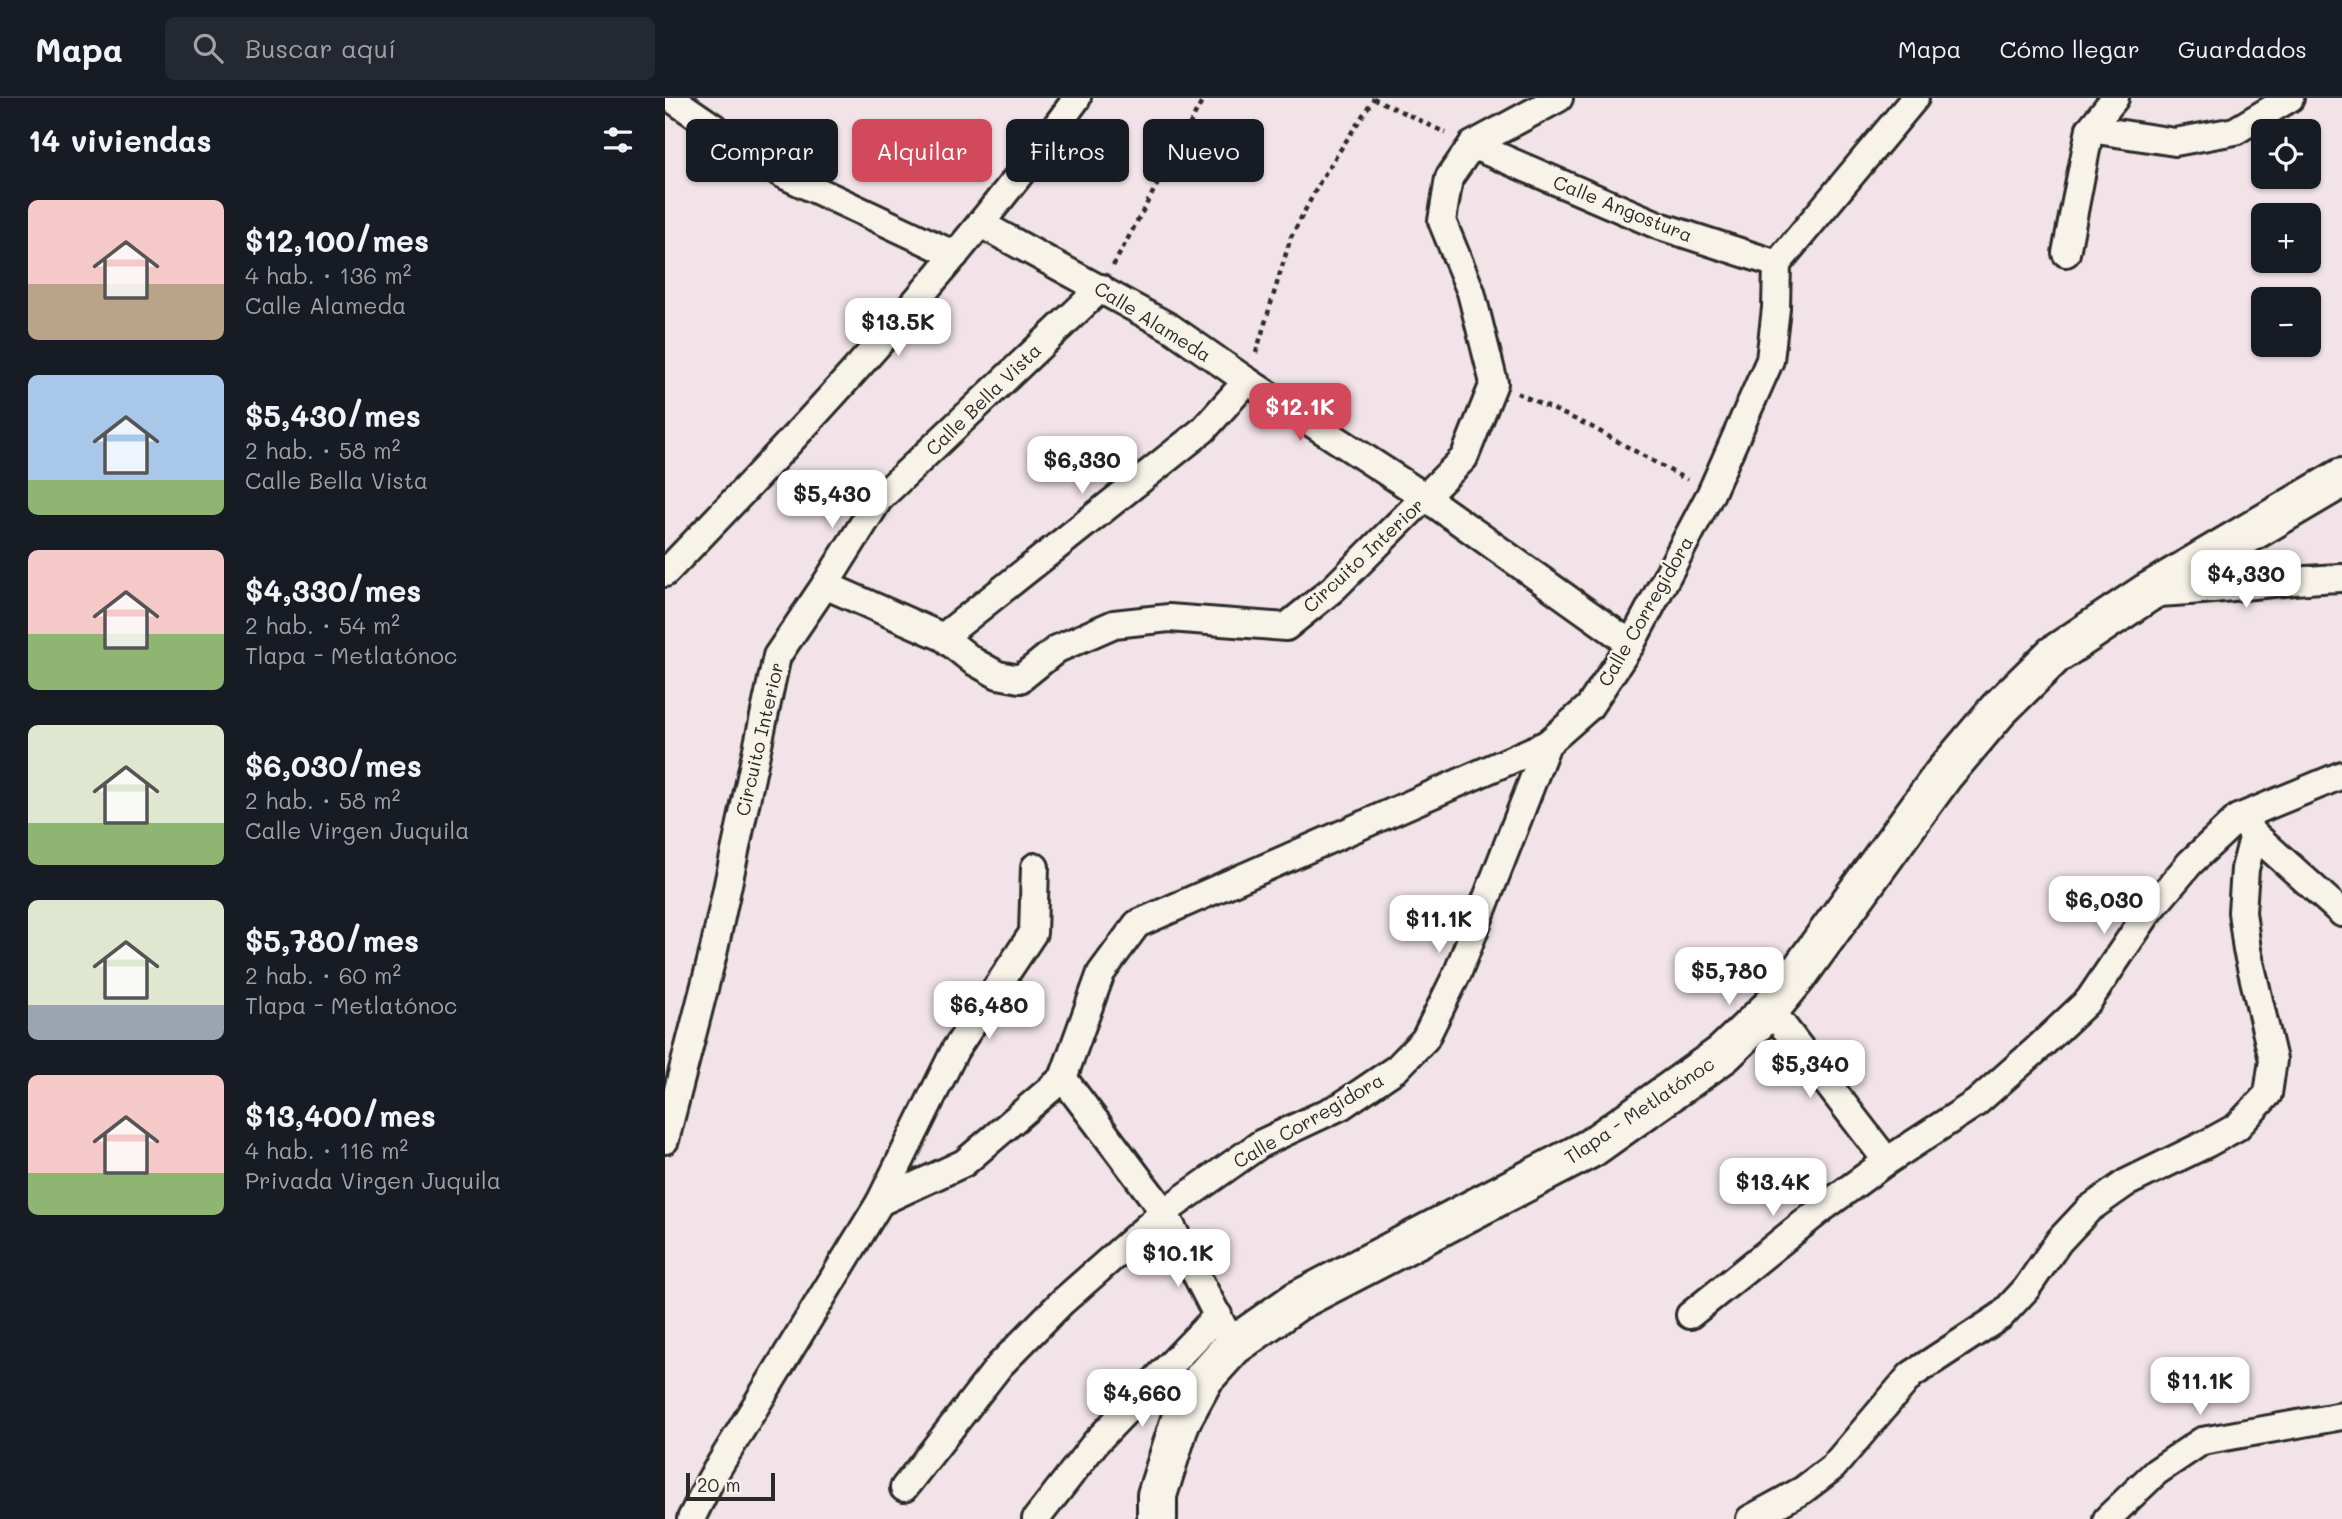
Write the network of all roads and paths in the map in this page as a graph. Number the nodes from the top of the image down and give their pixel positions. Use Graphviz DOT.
graph roads {
  1 [pos="671,98"];
  2 [pos="1077,98"];
  3 [pos="1204,98"];
  4 [pos="1374,98"];
  5 [pos="1559,98"];
  6 [pos="1915,98"];
  7 [pos="2115,98"];
  8 [pos="2290,98"];
  9 [pos="2091,129"];
  10 [pos="1472,145"];
  11 [pos="981,223"];
  12 [pos="2066,253"];
  13 [pos="955,255"];
  14 [pos="1777,264"];
  15 [pos="1101,288"];
  16 [pos="1247,382"];
  17 [pos="1494,383"];
  18 [pos="2342,478"];
  19 [pos="1711,493"];
  20 [pos="1425,497"];
  21 [pos="665,573"];
  22 [pos="2342,578"];
  23 [pos="825,585"];
  24 [pos="2147,593"];
  25 [pos="943,638"];
  26 [pos="1631,644"];
  27 [pos="1547,744"];
  28 [pos="2342,775"];
  29 [pos="2246,826"];
  30 [pos="1035,867"];
  31 [pos="2342,913"];
  32 [pos="1770,1009"];
  33 [pos="1063,1078"];
  34 [pos="665,1140"];
  35 [pos="1887,1161"];
  36 [pos="880,1202"];
  37 [pos="1164,1212"];
  38 [pos="1690,1314"];
  39 [pos="1225,1330"];
  40 [pos="2342,1416"];
  41 [pos="904,1488"];
  42 [pos="691,1519"];
  43 [pos="1036,1519"];
  44 [pos="1157,1519"];
  45 [pos="1750,1519"];
  46 [pos="2107,1519"];
  1 -- 13 [label="street"];
  2 -- 11 [label="street"];
  3 -- 15 [label="path"];
  4 -- 10 [label="path"];
  4 -- 16 [label="path"];
  5 -- 10 [label="street"];
  6 -- 14 [label="street"];
  7 -- 9 [label="street"];
  8 -- 9 [label="street"];
  9 -- 12 [label="street"];
  10 -- 14 [label="street, Calle Angostura"];
  10 -- 17 [label="street"];
  11 -- 13 [label="street"];
  11 -- 15 [label="street, Calle Alameda"];
  13 -- 21 [label="street"];
  14 -- 19 [label="street, Calle Corregidora"];
  15 -- 16 [label="street, Calle Alameda"];
  15 -- 23 [label="street, Calle Bella Vista"];
  16 -- 20 [label="street, Calle Alameda"];
  16 -- 25 [label="street"];
  17 -- 19 [label="path"];
  17 -- 20 [label="street, Circuito Interior"];
  18 -- 24 [label="main road, Tlapa - Metlatónoc"];
  19 -- 26 [label="street, Calle Corregidora"];
  20 -- 25 [label="street, Circuito Interior"];
  20 -- 26 [label="street, Calle Alameda"];
  22 -- 24 [label="street"];
  23 -- 25 [label="street, Circuito Interior"];
  23 -- 34 [label="street, Circuito Interior"];
  24 -- 32 [label="main road, Tlapa - Metlatónoc"];
  26 -- 27 [label="street, Calle Corregidora"];
  27 -- 33 [label="street"];
  27 -- 37 [label="street, Calle Corregidora"];
  28 -- 29 [label="street"];
  29 -- 31 [label="street"];
  29 -- 35 [label="street"];
  29 -- 45 [label="street"];
  30 -- 36 [label="street"];
  32 -- 35 [label="street"];
  32 -- 39 [label="main road, Tlapa - Metlatónoc"];
  33 -- 36 [label="street"];
  33 -- 37 [label="street"];
  35 -- 38 [label="street"];
  36 -- 42 [label="street"];
  37 -- 39 [label="street"];
  37 -- 41 [label="street, Calle Corregidora"];
  39 -- 43 [label="street"];
  39 -- 44 [label="main road, Tlapa - Metlatónoc"];
  40 -- 46 [label="street"];
}
